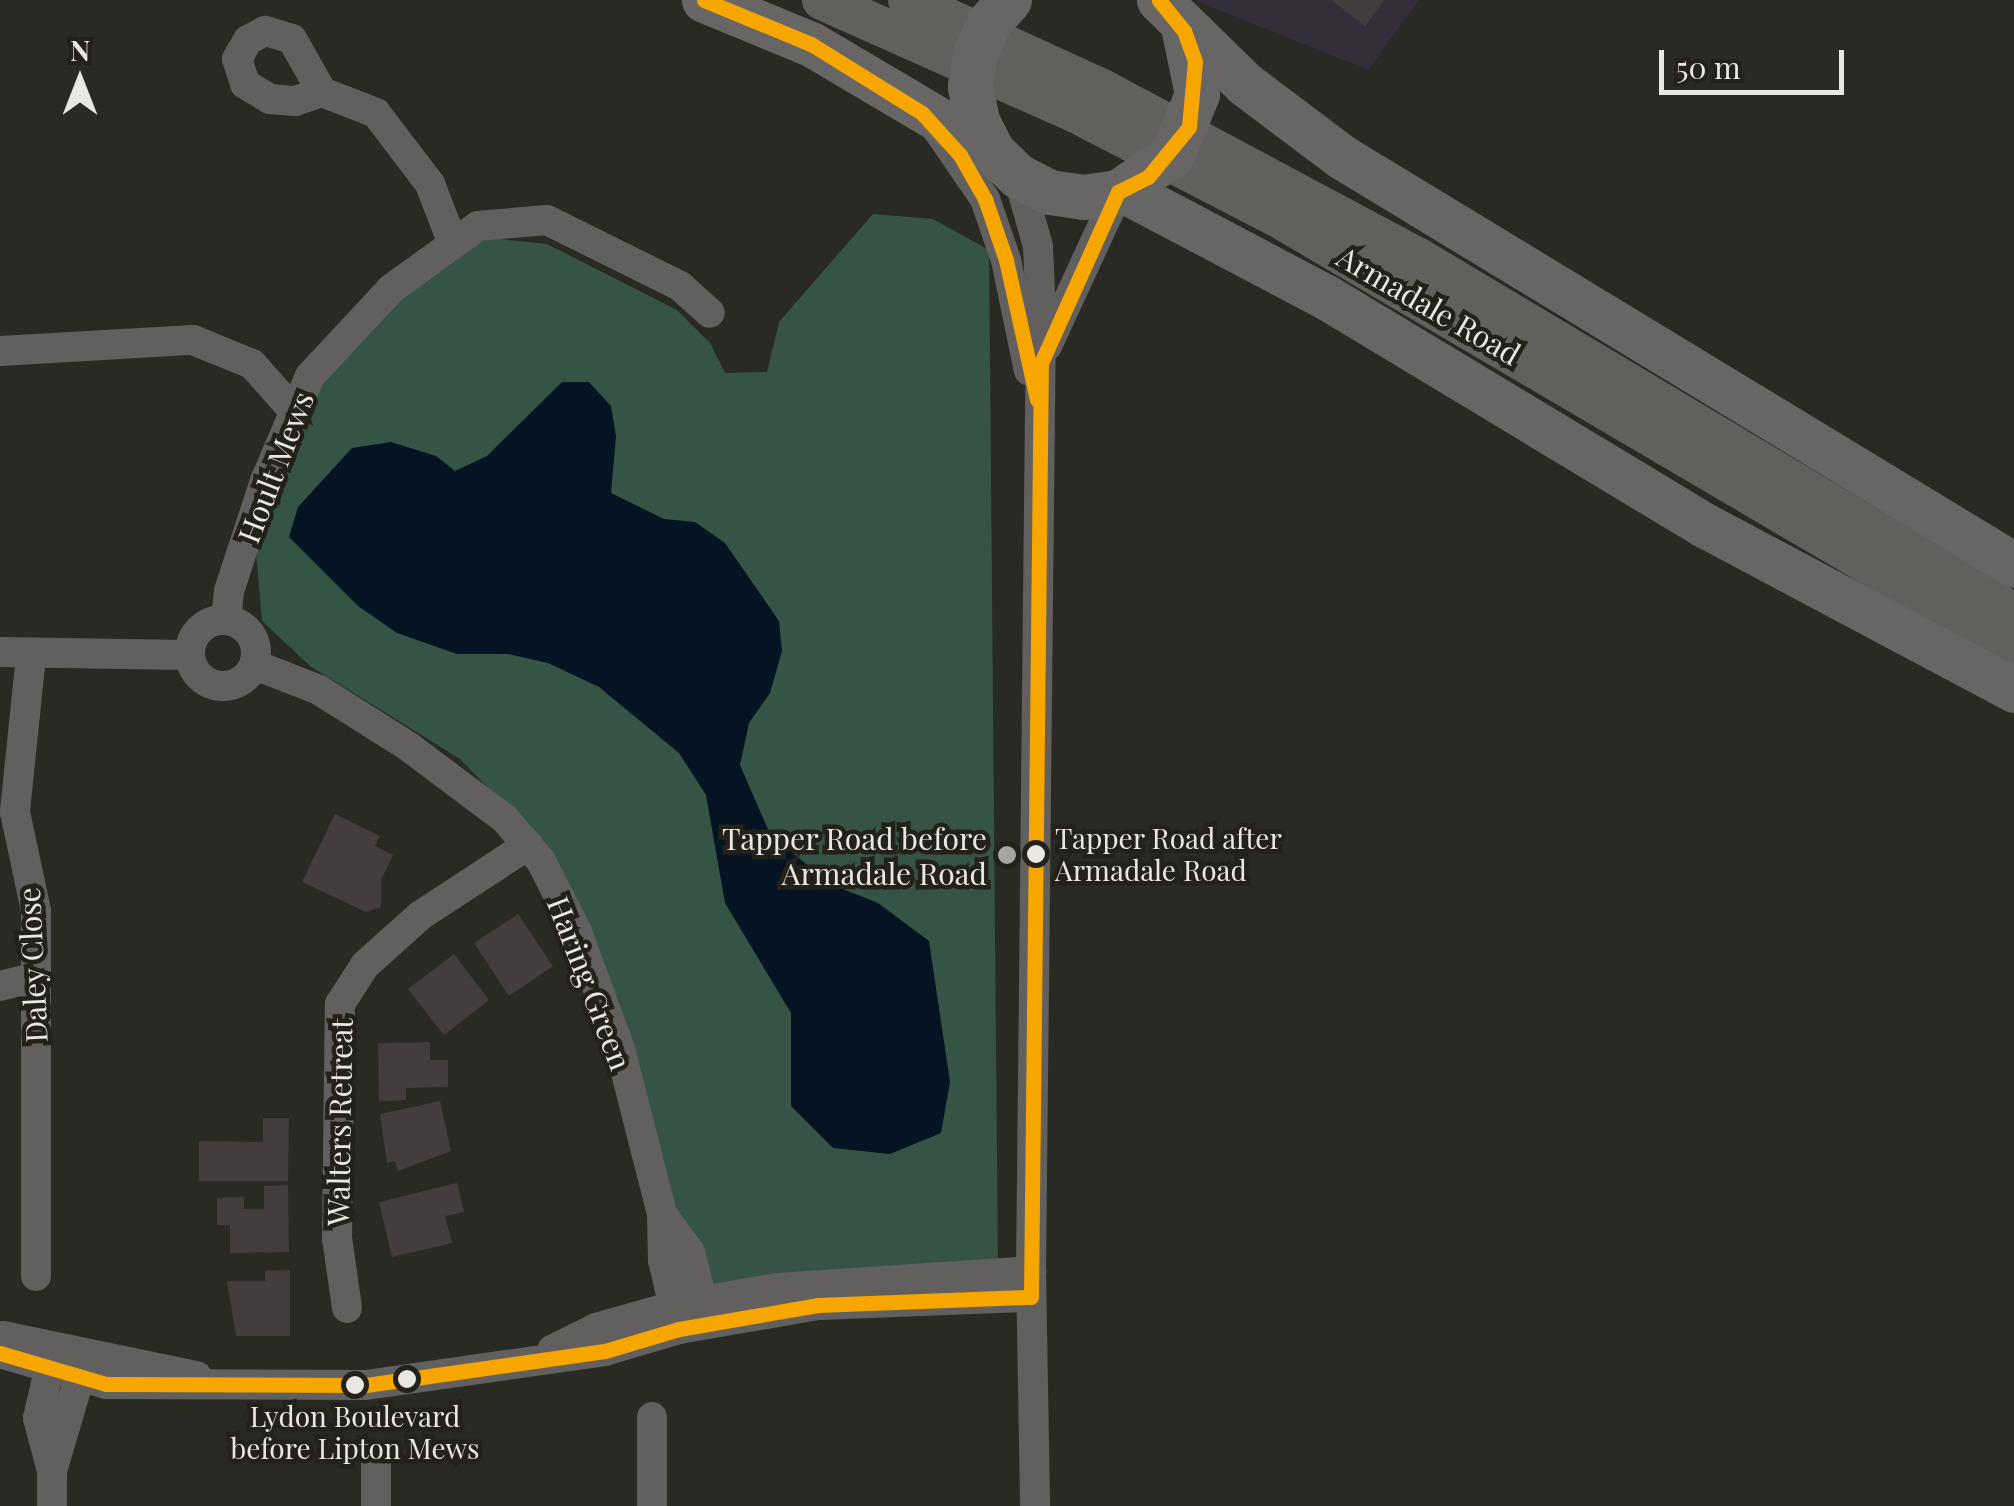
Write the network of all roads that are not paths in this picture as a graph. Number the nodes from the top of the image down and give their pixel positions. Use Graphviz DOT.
graph roads {
  1 [pos="704,0"];
  2 [pos="822,0"];
  3 [pos="1009,0"];
  4 [pos="893,11"];
  5 [pos="1175,13"];
  6 [pos="322,92"];
  7 [pos="922,112"];
  8 [pos="1005,163"];
  9 [pos="1121,191"];
  10 [pos="1291,207"];
  11 [pos="453,244"];
  12 [pos="710,314"];
  13 [pos="0,351"];
  14 [pos="1041,363"];
  15 [pos="1039,408"];
  16 [pos="294,411"];
  17 [pos="2014,565"];
  18 [pos="2014,613"];
  19 [pos="226,620"];
  20 [pos="2014,650"];
  21 [pos="0,652"];
  22 [pos="188,655"];
  23 [pos="31,656"];
  24 [pos="254,666"];
  25 [pos="2014,690"];
  26 [pos="528,844"];
  27 [pos="36,977"];
  28 [pos="0,986"];
  29 [pos="36,1276"];
  30 [pos="1030,1284"];
  31 [pos="347,1308"];
  32 [pos="691,1315"];
  33 [pos="0,1335"];
  34 [pos="0,1353"];
  35 [pos="50,1359"];
  36 [pos="84,1366"];
  37 [pos="652,1417"];
  38 [pos="376,1459"];
  39 [pos="52,1471"];
  40 [pos="52,1506"];
  41 [pos="376,1506"];
  42 [pos="652,1506"];
  43 [pos="1035,1506"];
  1 -- 7 [label="highway"];
  2 -- 4 [label="main road, Armadale Road"];
  3 -- 8 [label="highway"];
  4 -- 10 [label="main road, Armadale Road"];
  5 -- 9 [label="highway"];
  5 -- 17 [label="highway"];
  6 -- 11 [label="street"];
  7 -- 8 [label="highway"];
  7 -- 15 [label="street"];
  8 -- 9 [label="highway"];
  8 -- 14 [label="street"];
  9 -- 14 [label="street"];
  9 -- 25 [label="highway"];
  10 -- 18 [label="main road, Armadale Road"];
  10 -- 20 [label="main road, Armadale Road"];
  11 -- 12 [label="street, Hoult Mews"];
  11 -- 16 [label="street, Hoult Mews"];
  13 -- 16 [label="street"];
  14 -- 15 [label="street"];
  15 -- 30 [label="street"];
  16 -- 19 [label="street, Hoult Mews"];
  19 -- 22 [label="street"];
  19 -- 24 [label="street"];
  21 -- 23 [label="street"];
  22 -- 23 [label="street"];
  22 -- 24 [label="street"];
  23 -- 27 [label="street, Daley Close"];
  24 -- 26 [label="street, Haring Green"];
  26 -- 31 [label="street, Walters Retreat"];
  26 -- 32 [label="street, Haring Green"];
  27 -- 28 [label="street"];
  27 -- 29 [label="street, Daley Close"];
  30 -- 32 [label="street"];
  30 -- 43 [label="street"];
  32 -- 36 [label="street"];
  33 -- 35 [label="street"];
  34 -- 35 [label="street"];
  35 -- 36 [label="street"];
  35 -- 39 [label="street"];
  36 -- 39 [label="street"];
  37 -- 42 [label="street"];
  38 -- 41 [label="street"];
  39 -- 40 [label="street"];
}
